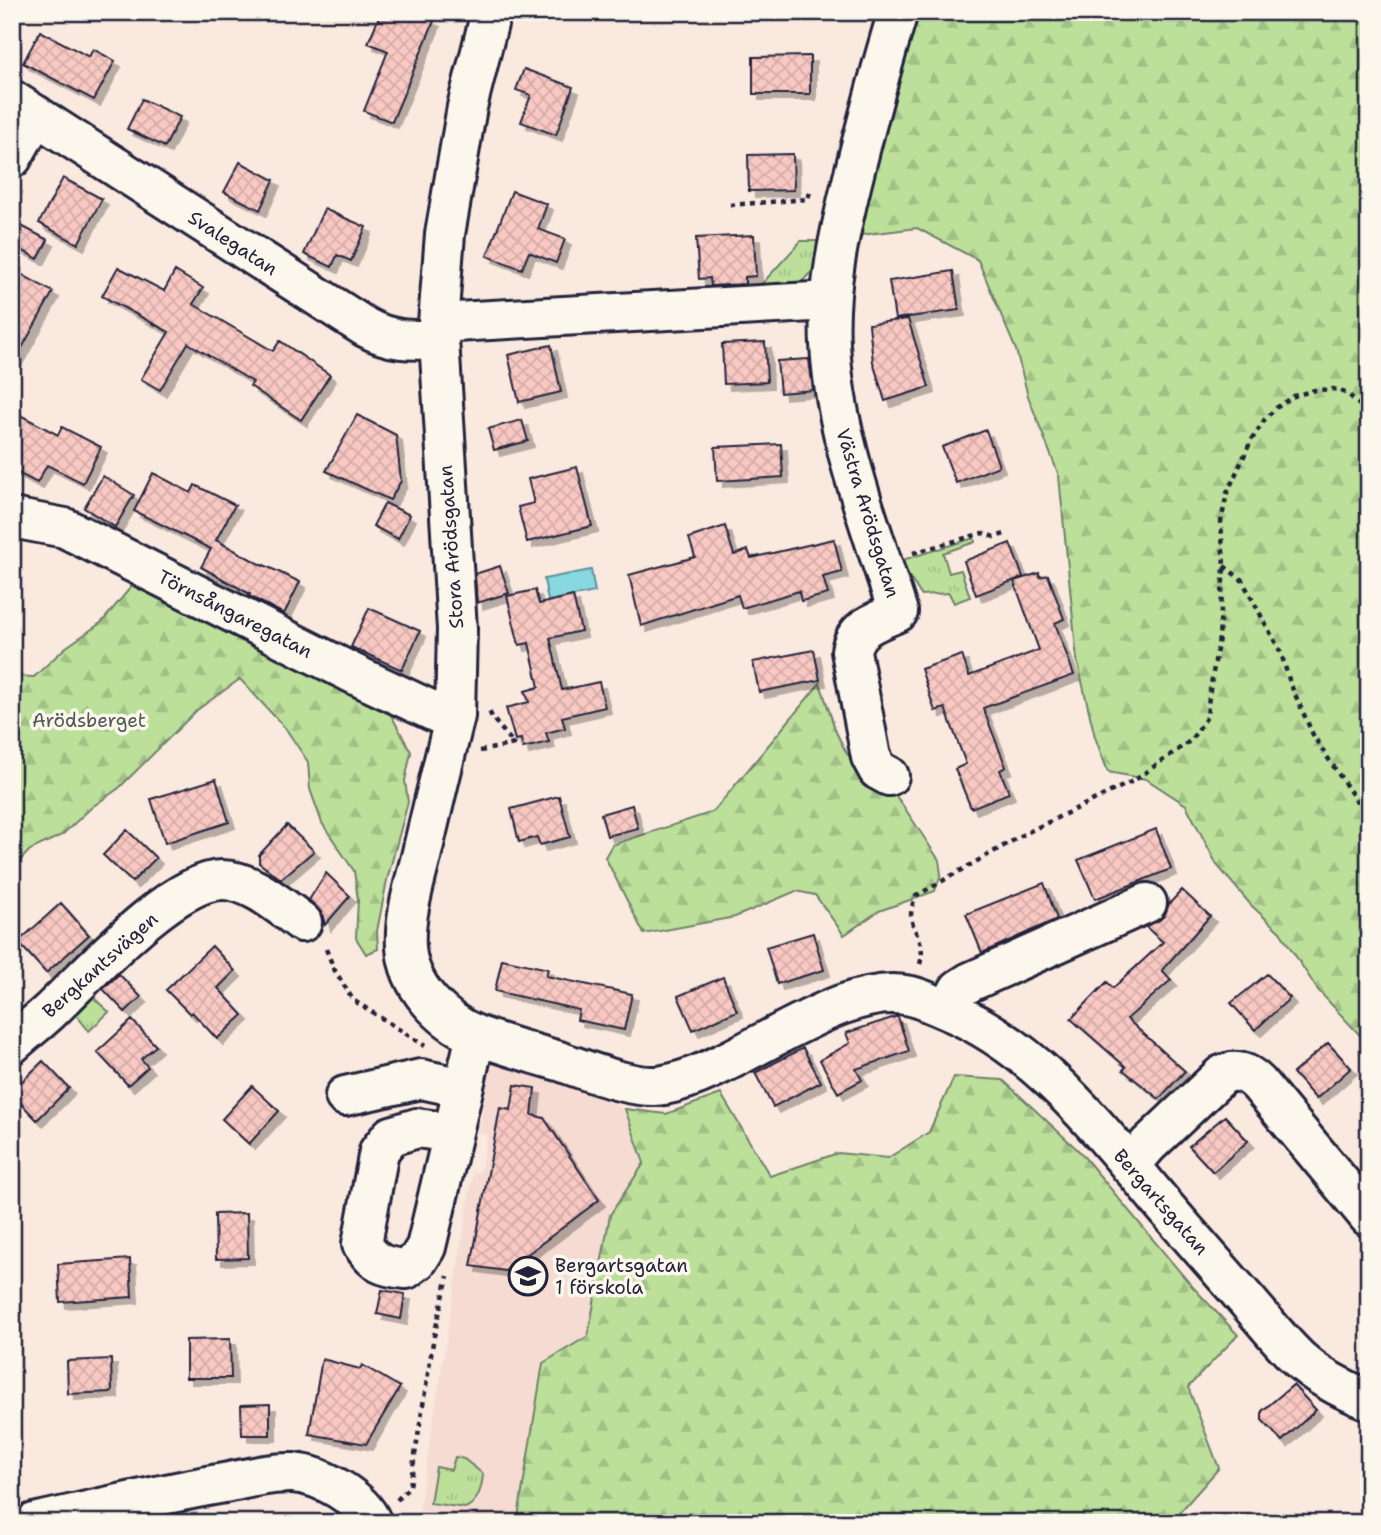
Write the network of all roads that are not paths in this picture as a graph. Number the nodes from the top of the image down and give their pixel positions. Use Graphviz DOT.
graph roads {
  1 [pos="491,12"];
  2 [pos="898,12"];
  3 [pos="24,108"];
  4 [pos="12,158"];
  5 [pos="830,301"];
  6 [pos="438,331"];
  7 [pos="12,518"];
  8 [pos="470,709"];
  9 [pos="889,776"];
  10 [pos="1147,903"];
  11 [pos="314,935"];
  12 [pos="953,999"];
  13 [pos="483,1038"];
  14 [pos="12,1044"];
  15 [pos="463,1088"];
  16 [pos="345,1096"];
  17 [pos="452,1133"];
  18 [pos="1130,1166"];
  19 [pos="1369,1217"];
  20 [pos="1369,1400"];
  21 [pos="34,1523"];
  22 [pos="372,1523"];
  1 -- 6 [label="street, Stora Arödsgatan"];
  2 -- 5 [label="street, Västra Arödsgatan"];
  3 -- 4 [label="street, Svalegatan"];
  3 -- 6 [label="street, Svalegatan"];
  5 -- 6 [label="street, Svalegatan"];
  5 -- 9 [label="street, Västra Arödsgatan"];
  6 -- 8 [label="street, Stora Arödsgatan"];
  7 -- 8 [label="street, Törnsångaregatan"];
  8 -- 13 [label="street, Stora Arödsgatan"];
  10 -- 12 [label="street"];
  11 -- 14 [label="street, Bergkantsvägen"];
  12 -- 13 [label="street, Bergartsgatan"];
  12 -- 18 [label="street, Bergartsgatan"];
  13 -- 15 [label="street"];
  15 -- 16 [label="street"];
  15 -- 17 [label="street"];
  18 -- 19 [label="street"];
  18 -- 20 [label="street, Bergartsgatan"];
  21 -- 22 [label="street"];
}
